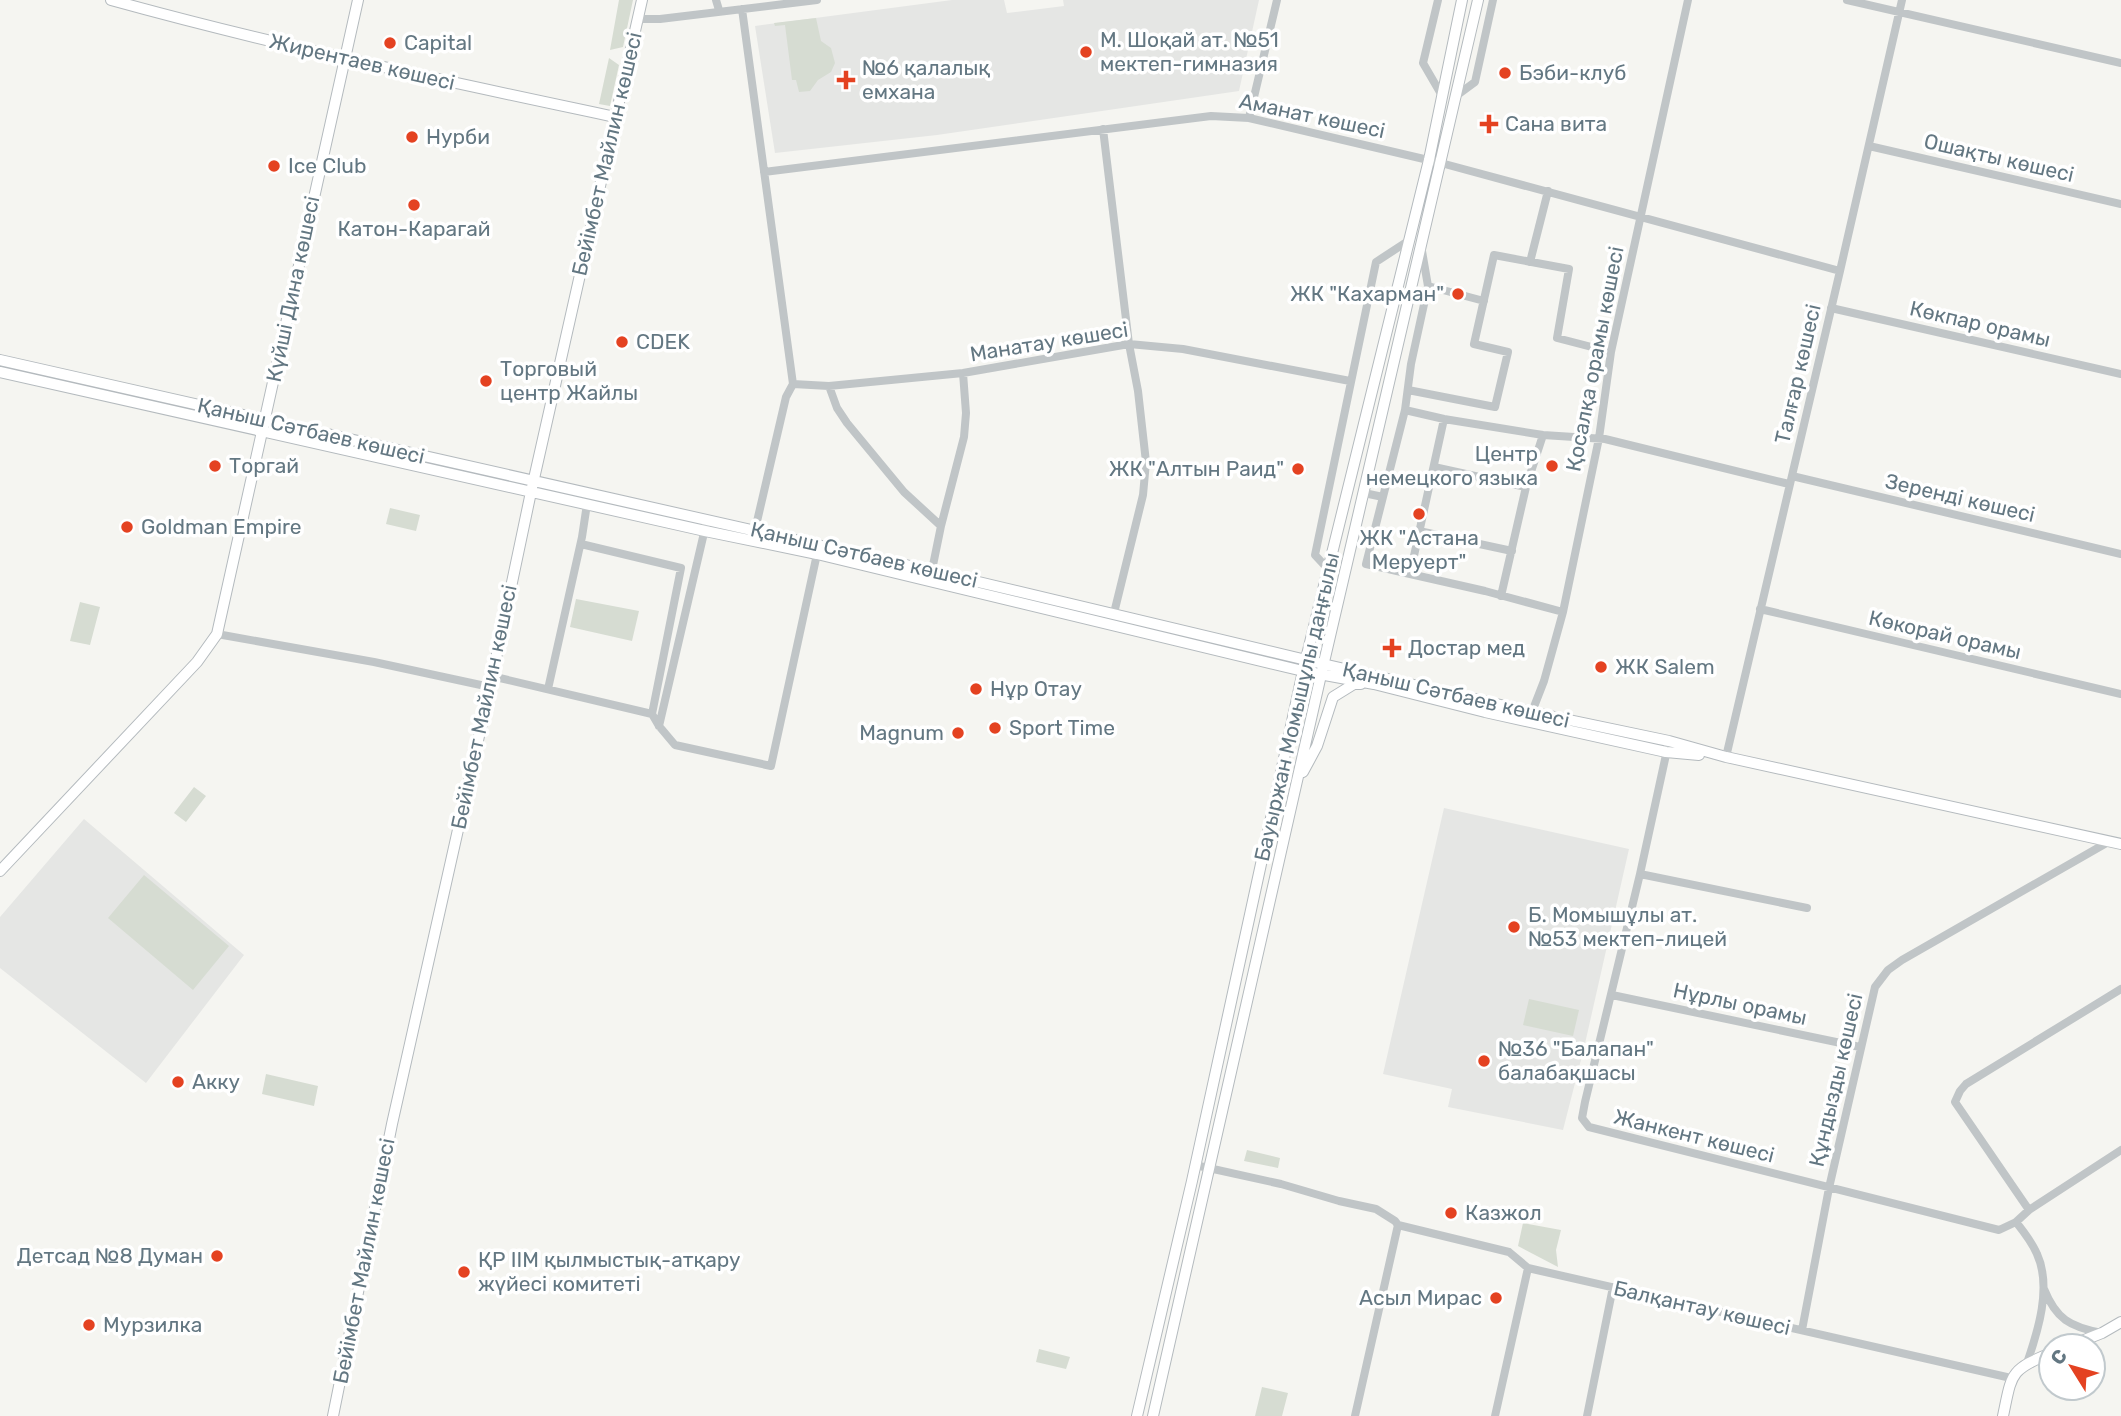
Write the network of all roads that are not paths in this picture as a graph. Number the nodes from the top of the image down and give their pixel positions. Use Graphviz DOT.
graph roads {
  1 [pos="111,0"];
  2 [pos="358,0"];
  3 [pos="642,0"];
  4 [pos="716,0"];
  5 [pos="817,0"];
  6 [pos="1277,0"];
  7 [pos="1438,0"];
  8 [pos="1462,0"];
  9 [pos="1478,0"];
  10 [pos="1493,0"];
  11 [pos="1688,0"];
  12 [pos="1847,0"];
  13 [pos="1902,0"];
  14 [pos="743,9"];
  15 [pos="719,10"];
  16 [pos="1899,13"];
  17 [pos="637,19"];
  18 [pos="344,59"];
  19 [pos="2121,64"];
  20 [pos="1441,94"];
  21 [pos="1456,96"];
  22 [pos="615,117"];
  23 [pos="1249,118"];
  24 [pos="1103,129"];
  25 [pos="1869,146"];
  26 [pos="1429,160"];
  27 [pos="1441,163"];
  28 [pos="764,172"];
  29 [pos="1548,191"];
  30 [pos="2121,204"];
  31 [pos="1640,217"];
  32 [pos="1409,241"];
  33 [pos="1421,248"];
  34 [pos="1530,262"];
  35 [pos="1840,271"];
  36 [pos="1428,286"];
  37 [pos="1484,301"];
  38 [pos="1831,308"];
  39 [pos="1129,344"];
  40 [pos="1611,352"];
  41 [pos="0,360"];
  42 [pos="0,372"];
  43 [pos="963,373"];
  44 [pos="2121,374"];
  45 [pos="1350,381"];
  46 [pos="793,384"];
  47 [pos="829,386"];
  48 [pos="1408,390"];
  49 [pos="1405,410"];
  50 [pos="1444,419"];
  51 [pos="263,426"];
  52 [pos="1543,435"];
  53 [pos="1599,438"];
  54 [pos="1434,467"];
  55 [pos="1790,480"];
  56 [pos="532,486"];
  57 [pos="1526,487"];
  58 [pos="1364,493"];
  59 [pos="1383,497"];
  60 [pos="587,504"];
  61 [pos="706,525"];
  62 [pos="941,526"];
  63 [pos="755,530"];
  64 [pos="1419,531"];
  65 [pos="581,544"];
  66 [pos="1512,551"];
  67 [pos="817,554"];
  68 [pos="2121,554"];
  69 [pos="1328,569"];
  70 [pos="1410,574"];
  71 [pos="931,577"];
  72 [pos="1502,596"];
  73 [pos="1760,609"];
  74 [pos="1563,612"];
  75 [pos="1114,613"];
  76 [pos="217,634"];
  77 [pos="1305,666"];
  78 [pos="1322,670"];
  79 [pos="490,681"];
  80 [pos="1374,684"];
  81 [pos="548,689"];
  82 [pos="2121,694"];
  83 [pos="652,713"];
  84 [pos="1530,718"];
  85 [pos="659,726"];
  86 [pos="1668,747"];
  87 [pos="1726,757"];
  88 [pos="1295,787"];
  89 [pos="2115,842"];
  90 [pos="0,871"];
  91 [pos="1640,874"];
  92 [pos="1807,908"];
  93 [pos="2121,989"];
  94 [pos="1612,995"];
  95 [pos="1860,1047"];
  96 [pos="2121,1150"];
  97 [pos="1195,1165"];
  98 [pos="1209,1167"];
  99 [pos="1829,1188"];
  100 [pos="2029,1210"];
  101 [pos="2016,1222"];
  102 [pos="1398,1225"];
  103 [pos="1528,1268"];
  104 [pos="2043,1286"];
  105 [pos="1613,1287"];
  106 [pos="2121,1322"];
  107 [pos="1802,1330"];
  108 [pos="2097,1332"];
  109 [pos="2104,1332"];
  110 [pos="2037,1359"];
  111 [pos="2027,1363"];
  112 [pos="2011,1378"];
  113 [pos="333,1416"];
  114 [pos="1137,1416"];
  115 [pos="1153,1416"];
  116 [pos="1354,1416"];
  117 [pos="1495,1416"];
  118 [pos="1587,1416"];
  119 [pos="2003,1416"];
  1 -- 18 [label="main road, Жирентаев көшесі"];
  2 -- 18 [label="main road, Күйші Дина көшесі"];
  3 -- 17 [label="main road, Бейімбет Майлин көшесі"];
  4 -- 15 [label="street"];
  5 -- 14 [label="street"];
  6 -- 23 [label="street"];
  7 -- 20 [label="street"];
  8 -- 20 [label="main road, Бауыржан Момышұлы даңғылы"];
  9 -- 21 [label="main road, Бауыржан Момышұлы даңғылы"];
  10 -- 21 [label="street"];
  11 -- 31 [label="street, Қосалқа орамы көшесі"];
  12 -- 16 [label="street"];
  13 -- 16 [label="street, Талғар көшесі"];
  14 -- 15 [label="street"];
  14 -- 28 [label="street"];
  15 -- 17 [label="street"];
  16 -- 19 [label="street"];
  16 -- 25 [label="street, Талғар көшесі"];
  17 -- 22 [label="main road, Бейімбет Майлин көшесі"];
  18 -- 22 [label="main road, Жирентаев көшесі"];
  18 -- 51 [label="main road, Күйші Дина көшесі"];
  20 -- 26 [label="main road, Бауыржан Момышұлы даңғылы"];
  21 -- 27 [label="main road, Бауыржан Момышұлы даңғылы"];
  22 -- 56 [label="main road, Бейімбет Майлин көшесі"];
  23 -- 24 [label="street, Аманат көшесі"];
  23 -- 26 [label="street, Аманат көшесі"];
  24 -- 28 [label="street, Аманат көшесі"];
  24 -- 39 [label="street"];
  25 -- 30 [label="street, Ошақты көшесі"];
  25 -- 35 [label="street, Талғар көшесі"];
  26 -- 27 [label="street, Аманат көшесі"];
  26 -- 32 [label="main road, Бауыржан Момышұлы даңғылы"];
  27 -- 29 [label="street, Аманат көшесі"];
  27 -- 33 [label="main road, Бауыржан Момышұлы даңғылы"];
  28 -- 46 [label="street"];
  29 -- 31 [label="street, Аманат көшесі"];
  29 -- 34 [label="street"];
  31 -- 35 [label="street, Аманат көшесі"];
  31 -- 40 [label="street, Қосалқа орамы көшесі"];
  32 -- 45 [label="street"];
  32 -- 69 [label="main road, Бауыржан Момышұлы даңғылы"];
  33 -- 36 [label="street"];
  33 -- 58 [label="main road, Бауыржан Момышұлы даңғылы"];
  34 -- 37 [label="street"];
  34 -- 40 [label="street"];
  35 -- 38 [label="street, Талғар көшесі"];
  36 -- 37 [label="street"];
  36 -- 48 [label="street"];
  37 -- 48 [label="street"];
  38 -- 44 [label="street, Көкпар орамы"];
  38 -- 55 [label="street, Талғар көшесі"];
  39 -- 43 [label="street, Манатау көшесі"];
  39 -- 45 [label="street, Манатау көшесі"];
  39 -- 75 [label="street"];
  40 -- 53 [label="street, Қосалқа орамы көшесі"];
  41 -- 51 [label="main road, Қаныш Сәтбаев көшесі"];
  42 -- 51 [label="main road, Қаныш Сәтбаев көшесі"];
  43 -- 47 [label="street, Манатау көшесі"];
  43 -- 62 [label="street"];
  45 -- 69 [label="street"];
  46 -- 47 [label="street, Манатау көшесі"];
  46 -- 63 [label="street"];
  47 -- 62 [label="street"];
  48 -- 49 [label="street"];
  49 -- 50 [label="street, Зеренді көшесі"];
  49 -- 59 [label="street"];
  50 -- 52 [label="street, Зеренді көшесі"];
  50 -- 54 [label="street"];
  51 -- 56 [label="main road, Қаныш Сәтбаев көшесі"];
  51 -- 76 [label="main road, Күйші Дина көшесі"];
  52 -- 53 [label="street, Зеренді көшесі"];
  52 -- 57 [label="street"];
  53 -- 55 [label="street, Зеренді көшесі"];
  53 -- 74 [label="street, Қосалқа орамы көшесі"];
  54 -- 57 [label="street"];
  54 -- 64 [label="street"];
  55 -- 68 [label="street, Зеренді көшесі"];
  55 -- 73 [label="street, Талғар көшесі"];
  56 -- 60 [label="main road, Қаныш Сәтбаев көшесі"];
  56 -- 61 [label="main road, Қаныш Сәтбаев көшесі"];
  56 -- 79 [label="main road, Бейімбет Майлин көшесі"];
  57 -- 66 [label="street"];
  58 -- 59 [label="street"];
  58 -- 78 [label="main road, Бауыржан Момышұлы даңғылы"];
  59 -- 70 [label="street"];
  60 -- 61 [label="main road, Қаныш Сәтбаев көшесі"];
  60 -- 65 [label="street"];
  61 -- 63 [label="main road, Қаныш Сәтбаев көшесі"];
  61 -- 67 [label="main road, Қаныш Сәтбаев көшесі"];
  61 -- 85 [label="street"];
  62 -- 71 [label="street"];
  63 -- 71 [label="main road, Қаныш Сәтбаев көшесі"];
  64 -- 66 [label="street"];
  64 -- 70 [label="street"];
  65 -- 81 [label="street"];
  65 -- 83 [label="street"];
  66 -- 72 [label="street"];
  67 -- 71 [label="main road, Қаныш Сәтбаев көшесі"];
  67 -- 85 [label="street"];
  69 -- 77 [label="main road, Бауыржан Момышұлы даңғылы"];
  70 -- 72 [label="street"];
  71 -- 75 [label="main road, Қаныш Сәтбаев көшесі"];
  71 -- 77 [label="main road, Қаныш Сәтбаев көшесі"];
  72 -- 74 [label="street"];
  73 -- 82 [label="street, Көкорай орамы"];
  73 -- 87 [label="street, Талғар көшесі"];
  74 -- 84 [label="street, Қосалқа орамы көшесі"];
  75 -- 77 [label="main road, Қаныш Сәтбаев көшесі"];
  76 -- 79 [label="street"];
  76 -- 90 [label="main road, Күйші Дина көшесі"];
  77 -- 78 [label="main road, Қаныш Сәтбаев көшесі"];
  77 -- 97 [label="main road, Бауыржан Момышұлы даңғылы"];
  78 -- 80 [label="main road, Қаныш Сәтбаев көшесі"];
  78 -- 84 [label="main road, Қаныш Сәтбаев көшесі"];
  78 -- 88 [label="main road, Бауыржан Момышұлы даңғылы"];
  79 -- 81 [label="street"];
  79 -- 113 [label="main road, Бейімбет Майлин көшесі"];
  80 -- 84 [label="main road, Қаныш Сәтбаев көшесі"];
  80 -- 88 [label="main road"];
  81 -- 83 [label="street"];
  83 -- 85 [label="street"];
  84 -- 86 [label="main road, Қаныш Сәтбаев көшесі"];
  86 -- 87 [label="main road, Қаныш Сәтбаев көшесі"];
  86 -- 91 [label="street"];
  87 -- 89 [label="main road, Қаныш Сәтбаев көшесі"];
  88 -- 98 [label="main road, Бауыржан Момышұлы даңғылы"];
  89 -- 95 [label="street, Құндызды көшесі"];
  91 -- 92 [label="street"];
  91 -- 94 [label="street"];
  93 -- 100 [label="street"];
  94 -- 95 [label="street, Нұрлы орамы"];
  94 -- 99 [label="street, Жанкент көшесі"];
  95 -- 99 [label="street, Құндызды көшесі"];
  96 -- 100 [label="street"];
  97 -- 98 [label="street, Балқантау көшесі"];
  97 -- 114 [label="main road, Бауыржан Момышұлы даңғылы"];
  98 -- 102 [label="street, Балқантау көшесі"];
  98 -- 115 [label="main road, Бауыржан Момышұлы даңғылы"];
  99 -- 101 [label="street, Жанкент көшесі"];
  99 -- 107 [label="street, Құндызды көшесі"];
  100 -- 101 [label="street"];
  101 -- 104 [label="street"];
  102 -- 103 [label="street, Балқантау көшесі"];
  102 -- 116 [label="street"];
  103 -- 105 [label="street, Балқантау көшесі"];
  103 -- 117 [label="street"];
  104 -- 108 [label="street"];
  104 -- 111 [label="street"];
  105 -- 107 [label="street, Балқантау көшесі"];
  105 -- 118 [label="street"];
  106 -- 109 [label="main road"];
  107 -- 112 [label="street, Балқантау көшесі"];
  110 -- 111 [label="main road"];
  111 -- 112 [label="main road"];
  112 -- 119 [label="main road"];
}
